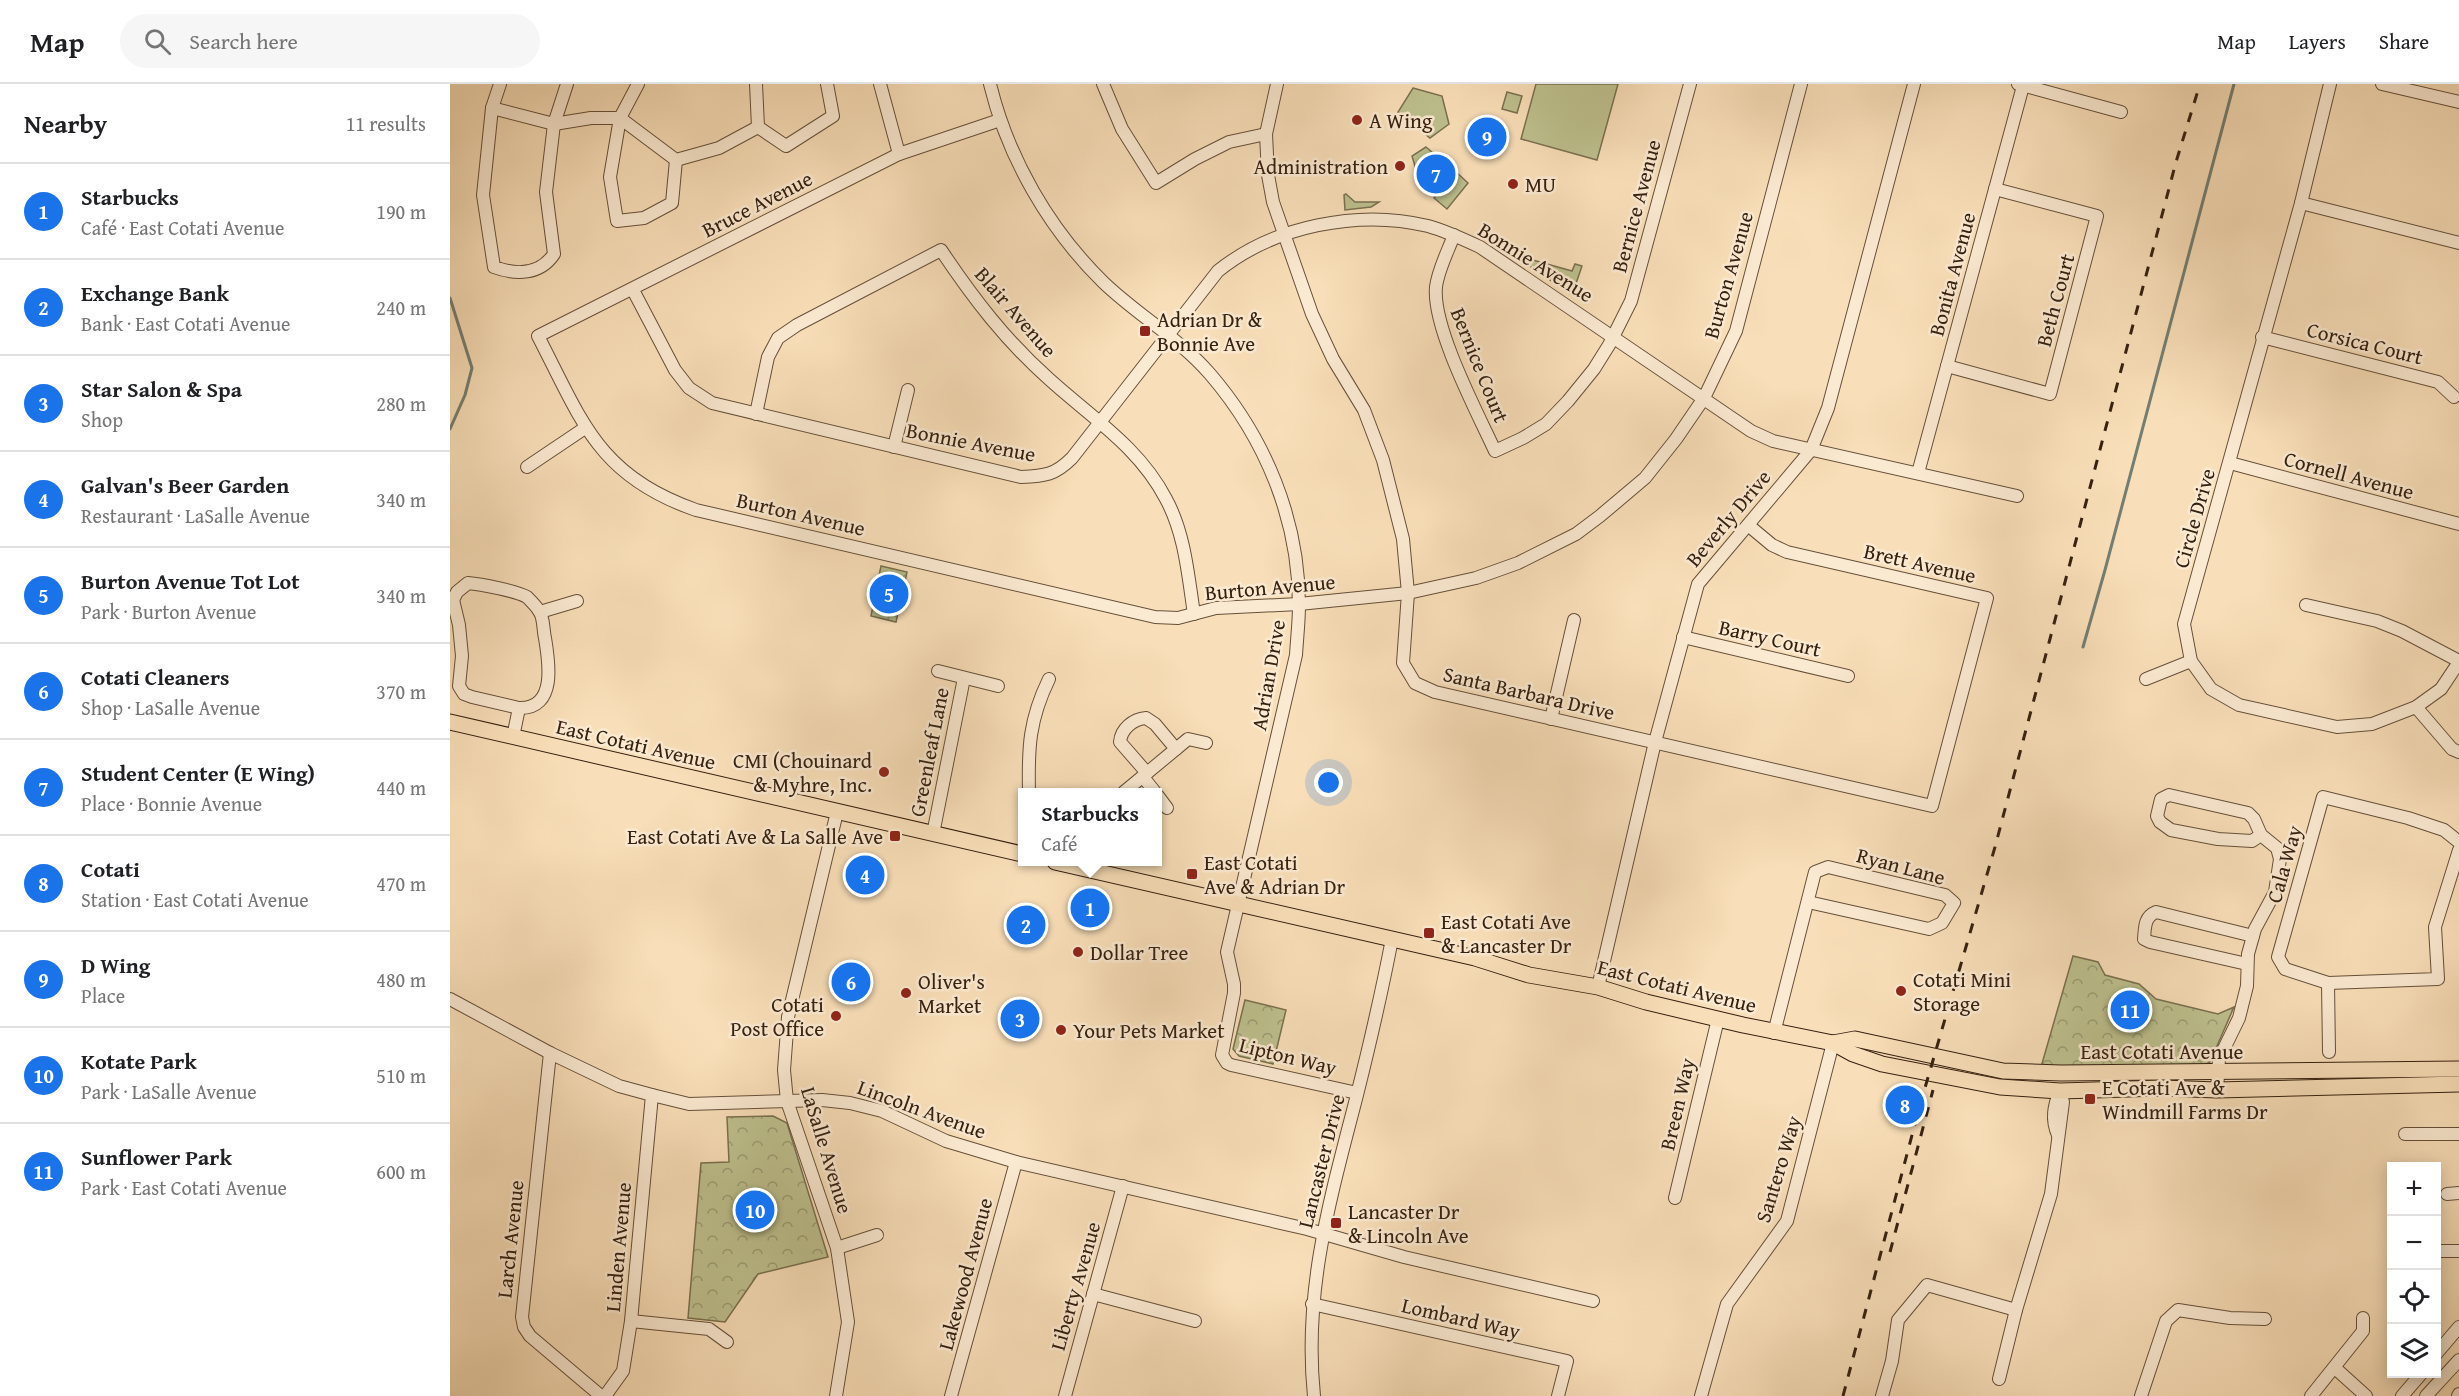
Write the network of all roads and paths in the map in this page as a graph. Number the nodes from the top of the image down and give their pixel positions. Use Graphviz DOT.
graph roads {
  1 [pos="500,84"];
  2 [pos="567,84"];
  3 [pos="638,84"];
  4 [pos="756,84"];
  5 [pos="827,84"];
  6 [pos="880,84"];
  7 [pos="990,84"];
  8 [pos="1103,84"];
  9 [pos="1276,84"];
  10 [pos="1690,84"];
  11 [pos="1801,84"];
  12 [pos="1914,84"];
  13 [pos="2330,84"];
  14 [pos="2382,84"];
  15 [pos="2020,85"];
  16 [pos="2459,102"];
  17 [pos="492,108"];
  18 [pos="2121,112"];
  19 [pos="620,118"];
  20 [pos="1000,120"];
  21 [pos="554,124"];
  22 [pos="758,126"];
  23 [pos="1266,134"];
  24 [pos="899,154"];
  25 [pos="676,160"];
  26 [pos="1995,189"];
  27 [pos="2301,203"];
  28 [pos="1284,235"];
  29 [pos="1454,235"];
  30 [pos="2459,243"];
  31 [pos="633,290"];
  32 [pos="1167,335"];
  33 [pos="538,336"];
  34 [pos="1614,336"];
  35 [pos="2262,337"];
  36 [pos="1947,366"];
  37 [pos="908,390"];
  38 [pos="2454,397"];
  39 [pos="1704,398"];
  40 [pos="756,414"];
  41 [pos="1101,422"];
  42 [pos="585,428"];
  43 [pos="894,447"];
  44 [pos="1811,450"];
  45 [pos="2230,463"];
  46 [pos="527,467"];
  47 [pos="1918,473"];
  48 [pos="2018,495"];
  49 [pos="2459,524"];
  50 [pos="1748,525"];
  51 [pos="1408,593"];
  52 [pos="577,601"];
  53 [pos="1299,604"];
  54 [pos="2306,605"];
  55 [pos="540,612"];
  56 [pos="1194,614"];
  57 [pos="1574,620"];
  58 [pos="1683,637"];
  59 [pos="2191,661"];
  60 [pos="2459,662"];
  61 [pos="938,671"];
  62 [pos="1848,676"];
  63 [pos="964,678"];
  64 [pos="1049,679"];
  65 [pos="2146,679"];
  66 [pos="998,686"];
  67 [pos="2416,706"];
  68 [pos="519,708"];
  69 [pos="1551,719"];
  70 [pos="450,722"];
  71 [pos="513,737"];
  72 [pos="1655,742"];
  73 [pos="1206,743"];
  74 [pos="1176,749"];
  75 [pos="2459,752"];
  76 [pos="1145,775"];
  77 [pos="1029,788"];
  78 [pos="1129,788"];
  79 [pos="1153,788"];
  80 [pos="1162,802"];
  81 [pos="1932,806"];
  82 [pos="1167,808"];
  83 [pos="837,812"];
  84 [pos="933,834"];
  85 [pos="2261,835"];
  86 [pos="2459,842"];
  87 [pos="1018,850"];
  88 [pos="2459,850"];
  89 [pos="1088,866"];
  90 [pos="1808,902"];
  91 [pos="1239,904"];
  92 [pos="2253,936"];
  93 [pos="1392,939"];
  94 [pos="2247,964"];
  95 [pos="2328,983"];
  96 [pos="1598,987"];
  97 [pos="450,999"];
  98 [pos="1718,1019"];
  99 [pos="1774,1033"];
  100 [pos="1833,1043"];
  101 [pos="2329,1052"];
  102 [pos="550,1053"];
  103 [pos="2459,1069"];
  104 [pos="2217,1072"];
  105 [pos="2061,1073"];
  106 [pos="2459,1084"];
  107 [pos="2217,1090"];
  108 [pos="2060,1091"];
  109 [pos="1357,1093"];
  110 [pos="652,1095"];
  111 [pos="787,1101"];
  112 [pos="2404,1134"];
  113 [pos="2459,1134"];
  114 [pos="1016,1162"];
  115 [pos="1124,1186"];
  116 [pos="1675,1198"];
  117 [pos="1323,1234"];
  118 [pos="877,1235"];
  119 [pos="837,1248"];
  120 [pos="2441,1251"];
  121 [pos="2459,1251"];
  122 [pos="1093,1294"];
  123 [pos="1593,1300"];
  124 [pos="1312,1304"];
  125 [pos="2016,1310"];
  126 [pos="2363,1318"];
  127 [pos="2265,1319"];
  128 [pos="631,1321"];
  129 [pos="1195,1321"];
  130 [pos="2459,1328"];
  131 [pos="727,1342"];
  132 [pos="2441,1348"];
  133 [pos="2459,1360"];
  134 [pos="2334,1368"];
  135 [pos="2418,1378"];
  136 [pos="1999,1379"];
  137 [pos="603,1396"];
  138 [pos="836,1396"];
  139 [pos="951,1396"];
  140 [pos="1065,1396"];
  141 [pos="1314,1396"];
  142 [pos="1558,1396"];
  143 [pos="1701,1396"];
  144 [pos="1882,1396"];
  145 [pos="2141,1396"];
  146 [pos="2311,1396"];
  147 [pos="2366,1396"];
  148 [pos="2402,1396"];
  149 [pos="2426,1396"];
  1 -- 17 [label="street"];
  2 -- 21 [label="street"];
  3 -- 19 [label="street"];
  4 -- 22 [label="street"];
  5 -- 22 [label="street"];
  6 -- 24 [label="street"];
  7 -- 20 [label="street, Adrian Drive"];
  8 -- 23 [label="street"];
  9 -- 23 [label="street, Santa Barbara Drive"];
  10 -- 34 [label="street, Bernice Avenue"];
  11 -- 39 [label="street, Burton Avenue"];
  12 -- 44 [label="street, Beverly Drive"];
  13 -- 27 [label="street, Circle Drive"];
  14 -- 16 [label="street"];
  15 -- 18 [label="street"];
  15 -- 26 [label="street, Bonita Avenue"];
  17 -- 21 [label="street"];
  17 -- 21 [label="street"];
  19 -- 21 [label="street"];
  19 -- 25 [label="street"];
  19 -- 25 [label="street"];
  20 -- 24 [label="street, Bruce Avenue"];
  20 -- 32 [label="street, Adrian Drive"];
  22 -- 25 [label="street"];
  23 -- 28 [label="street, Santa Barbara Drive"];
  24 -- 31 [label="street, Bruce Avenue"];
  26 -- 36 [label="street, Bonita Avenue"];
  26 -- 36 [label="street, Beth Court"];
  27 -- 30 [label="street"];
  27 -- 35 [label="street, Circle Drive"];
  28 -- 29 [label="street, Bonnie Avenue"];
  28 -- 32 [label="street, Bonnie Avenue"];
  28 -- 51 [label="street, Santa Barbara Drive"];
  29 -- 34 [label="street, Bonnie Avenue"];
  29 -- 34 [label="street, Bernice Court"];
  31 -- 33 [label="street, Bruce Avenue"];
  31 -- 40 [label="street, Bonnie Avenue"];
  32 -- 41 [label="street, Bonnie Avenue"];
  32 -- 53 [label="street, Adrian Drive"];
  33 -- 42 [label="street, Burton Avenue"];
  34 -- 39 [label="street, Bonnie Avenue"];
  35 -- 38 [label="street, Corsica Court"];
  35 -- 45 [label="street, Circle Drive"];
  36 -- 47 [label="street, Bonita Avenue"];
  37 -- 43 [label="street"];
  39 -- 44 [label="street, Bonnie Avenue"];
  39 -- 51 [label="street, Burton Avenue"];
  40 -- 41 [label="street, Blair Avenue"];
  40 -- 43 [label="street, Bonnie Avenue"];
  41 -- 43 [label="street, Bonnie Avenue"];
  41 -- 56 [label="street, Blair Avenue"];
  42 -- 46 [label="street"];
  42 -- 56 [label="street, Burton Avenue"];
  44 -- 47 [label="street, Bonnie Avenue"];
  44 -- 50 [label="street, Beverly Drive"];
  45 -- 49 [label="street, Cornell Avenue"];
  45 -- 59 [label="street, Circle Drive"];
  47 -- 48 [label="street, Bonnie Avenue"];
  50 -- 58 [label="street, Beverly Drive"];
  50 -- 81 [label="street, Brett Avenue"];
  51 -- 53 [label="street, Burton Avenue"];
  51 -- 69 [label="street, Santa Barbara Drive"];
  52 -- 55 [label="street"];
  53 -- 56 [label="street, Burton Avenue"];
  53 -- 91 [label="street, Adrian Drive"];
  54 -- 60 [label="street"];
  55 -- 68 [label="street"];
  55 -- 68 [label="street"];
  57 -- 69 [label="street"];
  58 -- 62 [label="street, Barry Court"];
  58 -- 72 [label="street, Beverly Drive"];
  59 -- 65 [label="street"];
  59 -- 67 [label="street, Circle Drive"];
  60 -- 67 [label="street, Circle Drive"];
  61 -- 63 [label="street, Greenleaf Lane"];
  63 -- 66 [label="street, Greenleaf Lane"];
  63 -- 84 [label="street, Greenleaf Lane"];
  64 -- 77 [label="street"];
  67 -- 75 [label="street"];
  68 -- 71 [label="street"];
  69 -- 72 [label="street, Santa Barbara Drive"];
  70 -- 71 [label="main road, East Cotati Avenue"];
  71 -- 83 [label="main road, East Cotati Avenue"];
  72 -- 81 [label="street, Santa Barbara Drive"];
  72 -- 96 [label="street, Beverly Drive"];
  73 -- 74 [label="street"];
  74 -- 76 [label="street"];
  74 -- 76 [label="street"];
  76 -- 78 [label="street"];
  76 -- 79 [label="street"];
  80 -- 82 [label="street"];
  83 -- 84 [label="main road, East Cotati Avenue"];
  83 -- 111 [label="street, LaSalle Avenue"];
  84 -- 87 [label="main road, East Cotati Avenue"];
  85 -- 85 [label="street"];
  85 -- 92 [label="street"];
  86 -- 95 [label="street, Cala Way"];
  88 -- 95 [label="street"];
  89 -- 91 [label="main road, East Cotati Avenue"];
  90 -- 90 [label="street, Ryan Lane"];
  90 -- 99 [label="street, Ryan Lane"];
  91 -- 93 [label="main road, East Cotati Avenue"];
  91 -- 109 [label="street, Lipton Way"];
  92 -- 94 [label="street"];
  92 -- 94 [label="street"];
  93 -- 96 [label="main road, East Cotati Avenue"];
  93 -- 109 [label="street, Lancaster Drive"];
  94 -- 104 [label="street"];
  95 -- 101 [label="street"];
  96 -- 98 [label="main road, East Cotati Avenue"];
  97 -- 102 [label="street, Lincoln Avenue"];
  98 -- 99 [label="main road, East Cotati Avenue"];
  98 -- 116 [label="street, Breen Way"];
  99 -- 100 [label="main road, East Cotati Avenue"];
  100 -- 105 [label="main road, East Cotati Avenue"];
  100 -- 108 [label="main road, East Cotati Avenue"];
  100 -- 143 [label="street, Santero Way"];
  102 -- 110 [label="street, Lincoln Avenue"];
  102 -- 137 [label="street, Larch Avenue"];
  103 -- 104 [label="main road, East Cotati Avenue"];
  104 -- 105 [label="main road, East Cotati Avenue"];
  104 -- 107 [label="street"];
  105 -- 108 [label="street"];
  106 -- 107 [label="main road, East Cotati Avenue"];
  107 -- 108 [label="main road, East Cotati Avenue"];
  108 -- 125 [label="street"];
  109 -- 117 [label="street, Lancaster Drive"];
  110 -- 111 [label="street, Lincoln Avenue"];
  110 -- 128 [label="street, Linden Avenue"];
  111 -- 114 [label="street, Lincoln Avenue"];
  111 -- 119 [label="street, LaSalle Avenue"];
  112 -- 113 [label="street"];
  114 -- 115 [label="street, Lincoln Avenue"];
  114 -- 139 [label="street, Lakewood Avenue"];
  115 -- 117 [label="street, Lincoln Avenue"];
  115 -- 122 [label="street, Liberty Avenue"];
  117 -- 123 [label="street, Lincoln Avenue"];
  117 -- 124 [label="street, Lancaster Drive"];
  118 -- 119 [label="street"];
  119 -- 138 [label="street, LaSalle Avenue"];
  120 -- 121 [label="street"];
  122 -- 129 [label="street"];
  122 -- 140 [label="street, Liberty Avenue"];
  124 -- 141 [label="street, Lancaster Drive"];
  124 -- 142 [label="street, Lombard Way"];
  125 -- 136 [label="street"];
  125 -- 144 [label="street"];
  126 -- 134 [label="street"];
  127 -- 145 [label="street"];
  128 -- 131 [label="street"];
  128 -- 137 [label="street, Linden Avenue"];
  130 -- 132 [label="street"];
  133 -- 149 [label="street"];
  134 -- 146 [label="street"];
  134 -- 147 [label="street"];
  135 -- 148 [label="street"];
}
